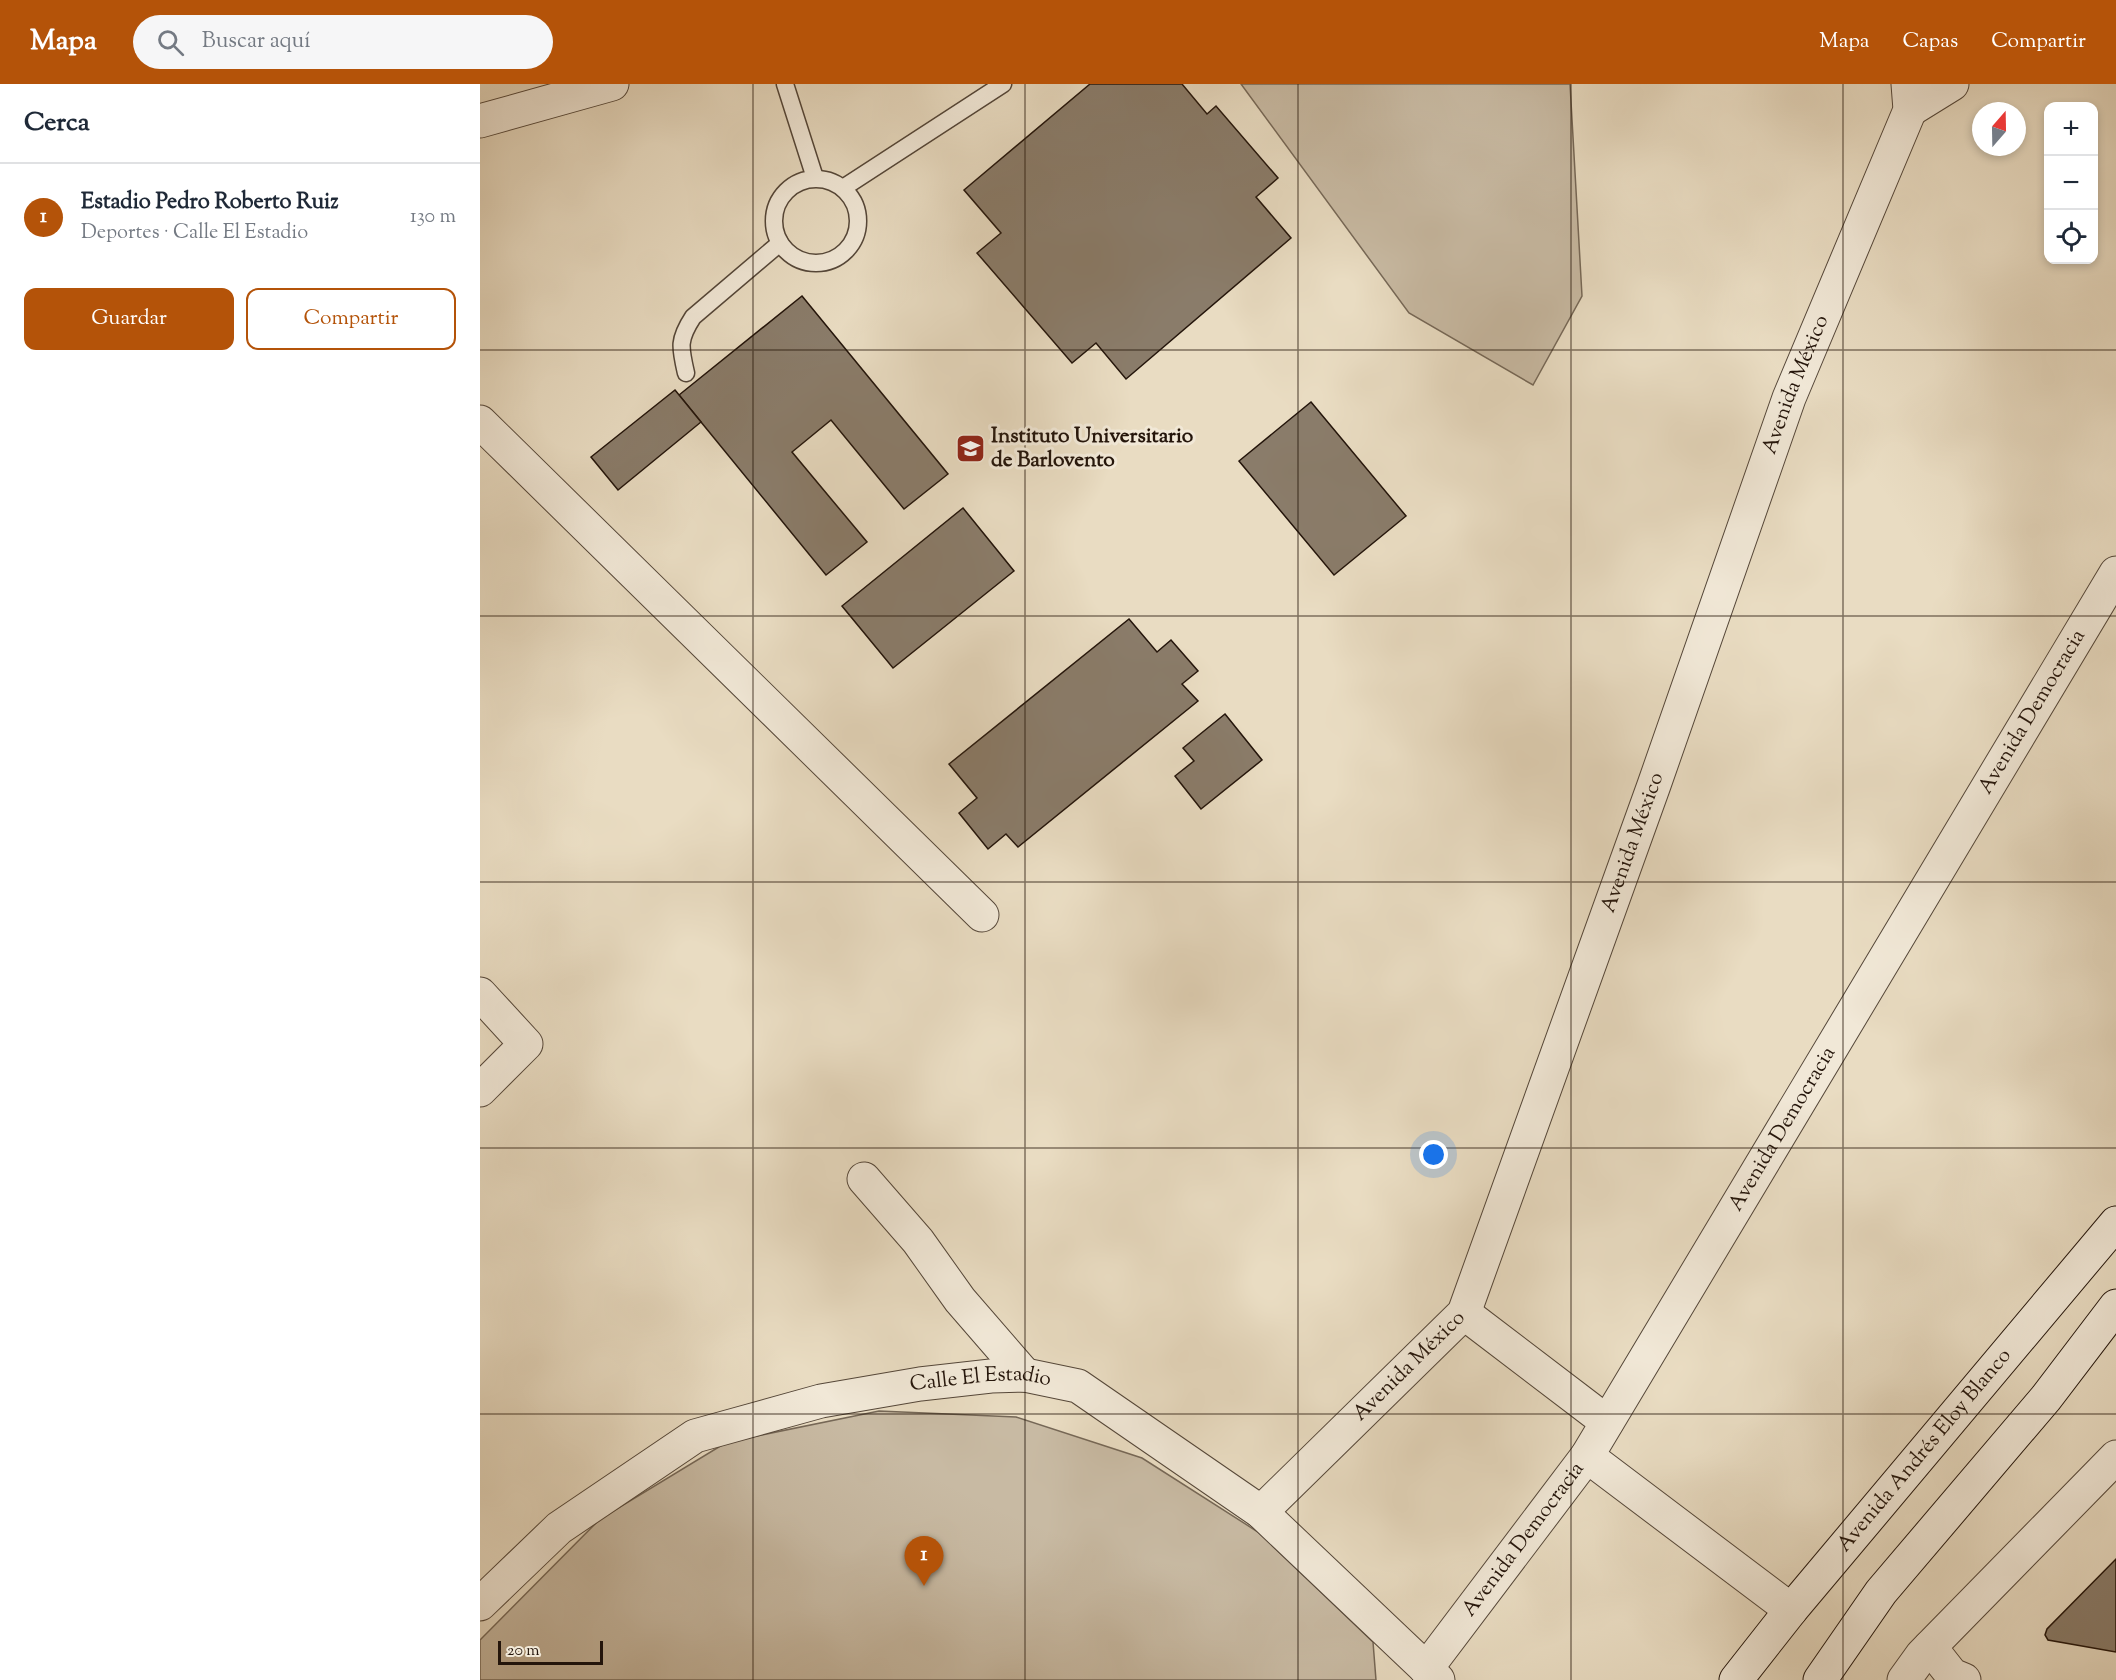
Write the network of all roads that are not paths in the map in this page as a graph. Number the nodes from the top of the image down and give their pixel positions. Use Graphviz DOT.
graph roads {
  1 [pos="612,84"];
  2 [pos="785,84"];
  3 [pos="1003,84"];
  4 [pos="1952,84"];
  5 [pos="1909,97"];
  6 [pos="480,121"];
  7 [pos="815,178"];
  8 [pos="843,188"];
  9 [pos="780,243"];
  10 [pos="686,373"];
  11 [pos="480,422"];
  12 [pos="2116,573"];
  13 [pos="982,915"];
  14 [pos="480,994"];
  15 [pos="480,1090"];
  16 [pos="864,1179"];
  17 [pos="2116,1223"];
  18 [pos="2116,1306"];
  19 [pos="1464,1313"];
  20 [pos="1025,1375"];
  21 [pos="1607,1422"];
  22 [pos="1587,1456"];
  23 [pos="2116,1457"];
  24 [pos="1261,1512"];
  25 [pos="480,1604"];
  26 [pos="1791,1610"];
  27 [pos="1919,1661"];
  28 [pos="1432,1675"];
  29 [pos="1736,1680"];
  30 [pos="1820,1680"];
  31 [pos="1884,1680"];
  32 [pos="1964,1680"];
  1 -- 6 [label="street"];
  2 -- 7 [label="lane"];
  3 -- 8 [label="lane"];
  4 -- 5 [label="street"];
  5 -- 19 [label="street, Avenida México"];
  7 -- 8 [label="lane"];
  7 -- 9 [label="lane"];
  8 -- 9 [label="lane"];
  9 -- 10 [label="lane"];
  11 -- 13 [label="street"];
  12 -- 21 [label="street, Avenida Democracia"];
  14 -- 15 [label="street"];
  16 -- 20 [label="street"];
  17 -- 26 [label="street, Avenida Andrés Eloy Blanco"];
  18 -- 30 [label="street"];
  19 -- 21 [label="street"];
  19 -- 24 [label="street, Avenida México"];
  20 -- 24 [label="street, Calle El Estadio"];
  20 -- 25 [label="street, Calle El Estadio"];
  21 -- 22 [label="street, Avenida Democracia"];
  22 -- 26 [label="street"];
  22 -- 28 [label="street, Avenida Democracia"];
  23 -- 27 [label="street"];
  24 -- 28 [label="street, Calle El Estadio"];
  26 -- 29 [label="street, Avenida Andrés Eloy Blanco"];
  27 -- 31 [label="street"];
  27 -- 32 [label="street"];
}
